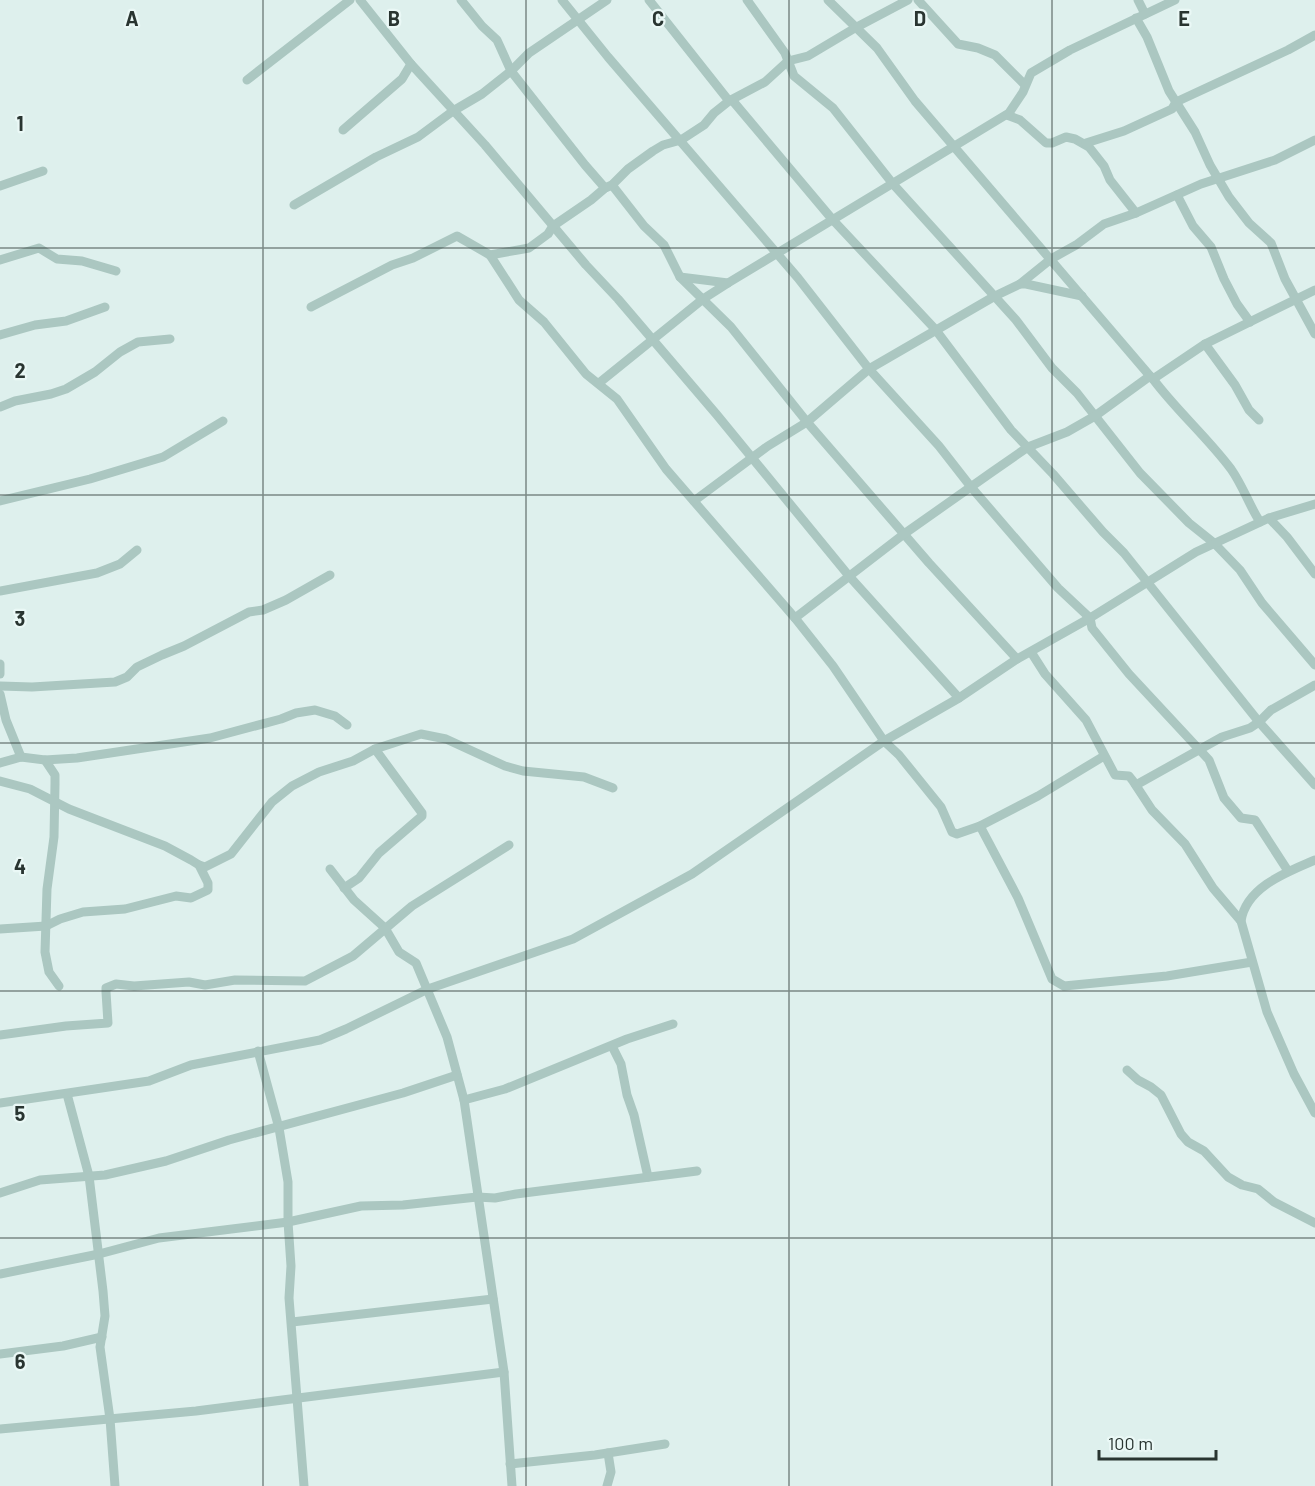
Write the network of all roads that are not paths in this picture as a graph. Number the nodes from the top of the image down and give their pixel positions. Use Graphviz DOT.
graph roads {
  1 [pos="350,0"];
  2 [pos="360,0"];
  3 [pos="461,0"];
  4 [pos="562,0"];
  5 [pos="607,0"];
  6 [pos="649,0"];
  7 [pos="747,0"];
  8 [pos="828,0"];
  9 [pos="908,0"];
  10 [pos="918,0"];
  11 [pos="1138,0"];
  12 [pos="1175,0"];
  13 [pos="1145,14"];
  14 [pos="1136,18"];
  15 [pos="579,20"];
  16 [pos="855,28"];
  17 [pos="1315,34"];
  18 [pos="788,61"];
  19 [pos="411,64"];
  20 [pos="511,71"];
  21 [pos="247,80"];
  22 [pos="1025,85"];
  23 [pos="730,100"];
  24 [pos="1176,102"];
  25 [pos="453,111"];
  26 [pos="1006,115"];
  27 [pos="343,130"];
  28 [pos="681,140"];
  29 [pos="1315,140"];
  30 [pos="1086,144"];
  31 [pos="953,147"];
  32 [pos="43,171"];
  33 [pos="1218,179"];
  34 [pos="893,184"];
  35 [pos="0,186"];
  36 [pos="609,186"];
  37 [pos="1177,195"];
  38 [pos="294,205"];
  39 [pos="1136,213"];
  40 [pos="832,219"];
  41 [pos="553,226"];
  42 [pos="777,253"];
  43 [pos="490,255"];
  44 [pos="1051,259"];
  45 [pos="0,260"];
  46 [pos="116,271"];
  47 [pos="680,276"];
  48 [pos="728,283"];
  49 [pos="1020,284"];
  50 [pos="1315,290"];
  51 [pos="995,296"];
  52 [pos="1082,296"];
  53 [pos="703,299"];
  54 [pos="1296,299"];
  55 [pos="105,307"];
  56 [pos="311,307"];
  57 [pos="1250,322"];
  58 [pos="935,329"];
  59 [pos="1315,334"];
  60 [pos="0,335"];
  61 [pos="170,339"];
  62 [pos="652,341"];
  63 [pos="1205,344"];
  64 [pos="869,369"];
  65 [pos="1151,377"];
  66 [pos="599,383"];
  67 [pos="0,407"];
  68 [pos="1095,416"];
  69 [pos="1259,420"];
  70 [pos="223,421"];
  71 [pos="807,422"];
  72 [pos="1028,447"];
  73 [pos="753,458"];
  74 [pos="971,487"];
  75 [pos="0,501"];
  76 [pos="694,501"];
  77 [pos="1315,504"];
  78 [pos="1264,520"];
  79 [pos="904,534"];
  80 [pos="1215,543"];
  81 [pos="137,550"];
  82 [pos="1315,574"];
  83 [pos="330,575"];
  84 [pos="849,576"];
  85 [pos="1147,582"];
  86 [pos="0,591"];
  87 [pos="795,618"];
  88 [pos="1089,618"];
  89 [pos="1031,652"];
  90 [pos="1017,659"];
  91 [pos="0,664"];
  92 [pos="1315,665"];
  93 [pos="0,674"];
  94 [pos="1315,685"];
  95 [pos="0,686"];
  96 [pos="0,694"];
  97 [pos="959,698"];
  98 [pos="1259,722"];
  99 [pos="347,725"];
  100 [pos="884,741"];
  101 [pos="375,749"];
  102 [pos="1199,749"];
  103 [pos="1104,756"];
  104 [pos="21,757"];
  105 [pos="45,760"];
  106 [pos="0,763"];
  107 [pos="0,781"];
  108 [pos="1136,785"];
  109 [pos="1315,785"];
  110 [pos="613,788"];
  111 [pos="54,801"];
  112 [pos="980,826"];
  113 [pos="509,845"];
  114 [pos="1315,860"];
  115 [pos="199,865"];
  116 [pos="330,869"];
  117 [pos="1288,871"];
  118 [pos="344,888"];
  119 [pos="1241,921"];
  120 [pos="46,926"];
  121 [pos="385,928"];
  122 [pos="0,929"];
  123 [pos="1252,962"];
  124 [pos="59,986"];
  125 [pos="428,989"];
  126 [pos="673,1024"];
  127 [pos="0,1035"];
  128 [pos="612,1046"];
  129 [pos="258,1051"];
  130 [pos="1126,1070"];
  131 [pos="457,1075"];
  132 [pos="67,1094"];
  133 [pos="464,1100"];
  134 [pos="0,1103"];
  135 [pos="1315,1113"];
  136 [pos="279,1128"];
  137 [pos="697,1171"];
  138 [pos="89,1176"];
  139 [pos="648,1177"];
  140 [pos="0,1193"];
  141 [pos="477,1197"];
  142 [pos="288,1222"];
  143 [pos="1315,1223"];
  144 [pos="99,1254"];
  145 [pos="0,1274"];
  146 [pos="493,1299"];
  147 [pos="292,1323"];
  148 [pos="102,1337"];
  149 [pos="0,1354"];
  150 [pos="504,1372"];
  151 [pos="299,1399"];
  152 [pos="110,1419"];
  153 [pos="0,1429"];
  154 [pos="665,1444"];
  155 [pos="608,1453"];
  156 [pos="510,1464"];
  157 [pos="115,1486"];
  158 [pos="304,1486"];
  159 [pos="512,1486"];
  160 [pos="607,1486"];
  1 -- 21 [label="street"];
  2 -- 19 [label="street"];
  3 -- 20 [label="street"];
  4 -- 15 [label="street"];
  5 -- 15 [label="street"];
  6 -- 23 [label="street"];
  7 -- 18 [label="street"];
  8 -- 16 [label="street"];
  9 -- 16 [label="street"];
  10 -- 22 [label="street"];
  11 -- 13 [label="street"];
  12 -- 13 [label="street"];
  13 -- 14 [label="street"];
  14 -- 22 [label="street"];
  14 -- 24 [label="street"];
  15 -- 20 [label="street"];
  15 -- 28 [label="street"];
  16 -- 18 [label="street"];
  16 -- 31 [label="street"];
  17 -- 24 [label="street"];
  18 -- 23 [label="street"];
  18 -- 34 [label="street"];
  19 -- 25 [label="street"];
  19 -- 27 [label="street"];
  20 -- 25 [label="street"];
  20 -- 36 [label="street"];
  22 -- 26 [label="street"];
  23 -- 28 [label="street"];
  23 -- 40 [label="street"];
  24 -- 30 [label="street"];
  24 -- 33 [label="street"];
  25 -- 38 [label="street"];
  25 -- 41 [label="street"];
  26 -- 30 [label="street"];
  26 -- 31 [label="street"];
  28 -- 36 [label="street"];
  28 -- 42 [label="street"];
  29 -- 33 [label="street"];
  30 -- 39 [label="street"];
  31 -- 34 [label="street"];
  31 -- 44 [label="street"];
  32 -- 35 [label="street"];
  33 -- 37 [label="street"];
  33 -- 54 [label="street"];
  34 -- 40 [label="street"];
  34 -- 51 [label="street"];
  36 -- 41 [label="street"];
  36 -- 47 [label="street"];
  37 -- 39 [label="street"];
  37 -- 57 [label="street"];
  39 -- 44 [label="street"];
  40 -- 42 [label="street"];
  40 -- 58 [label="street"];
  41 -- 43 [label="street"];
  41 -- 62 [label="street"];
  42 -- 48 [label="street"];
  42 -- 64 [label="street"];
  43 -- 56 [label="street"];
  43 -- 66 [label="street"];
  44 -- 49 [label="street"];
  44 -- 52 [label="street"];
  45 -- 46 [label="street"];
  47 -- 48 [label="street"];
  47 -- 53 [label="street"];
  48 -- 53 [label="street"];
  49 -- 51 [label="street"];
  49 -- 52 [label="street"];
  50 -- 54 [label="street"];
  51 -- 58 [label="street"];
  51 -- 68 [label="street"];
  52 -- 65 [label="street"];
  53 -- 62 [label="street"];
  53 -- 71 [label="street"];
  54 -- 57 [label="street"];
  54 -- 59 [label="street"];
  55 -- 60 [label="street"];
  57 -- 63 [label="street"];
  58 -- 64 [label="street"];
  58 -- 72 [label="street"];
  61 -- 67 [label="street"];
  62 -- 66 [label="street"];
  62 -- 73 [label="street"];
  63 -- 65 [label="street"];
  63 -- 69 [label="street"];
  64 -- 71 [label="street"];
  64 -- 74 [label="street"];
  65 -- 68 [label="street"];
  65 -- 78 [label="street"];
  66 -- 76 [label="street"];
  68 -- 72 [label="street"];
  68 -- 80 [label="street"];
  70 -- 75 [label="street"];
  71 -- 73 [label="street"];
  71 -- 79 [label="street"];
  72 -- 74 [label="street"];
  72 -- 85 [label="street"];
  73 -- 76 [label="street"];
  73 -- 84 [label="street"];
  74 -- 79 [label="street"];
  74 -- 88 [label="street"];
  76 -- 87 [label="street"];
  77 -- 78 [label="street"];
  78 -- 80 [label="street"];
  78 -- 82 [label="street"];
  79 -- 84 [label="street"];
  79 -- 90 [label="street"];
  80 -- 85 [label="street"];
  80 -- 92 [label="street"];
  81 -- 86 [label="street"];
  83 -- 95 [label="street"];
  84 -- 87 [label="street"];
  84 -- 97 [label="street"];
  85 -- 88 [label="street"];
  85 -- 98 [label="street"];
  87 -- 100 [label="street"];
  88 -- 89 [label="street"];
  88 -- 102 [label="street"];
  89 -- 90 [label="street"];
  89 -- 103 [label="street"];
  90 -- 97 [label="street"];
  91 -- 93 [label="street"];
  94 -- 98 [label="street"];
  96 -- 104 [label="street"];
  97 -- 100 [label="street"];
  98 -- 102 [label="street"];
  98 -- 109 [label="street"];
  99 -- 105 [label="street"];
  100 -- 112 [label="street"];
  100 -- 125 [label="street"];
  101 -- 110 [label="street"];
  101 -- 115 [label="street"];
  101 -- 118 [label="street"];
  102 -- 108 [label="street"];
  102 -- 117 [label="street"];
  103 -- 108 [label="street"];
  103 -- 112 [label="street"];
  104 -- 105 [label="street"];
  104 -- 106 [label="street"];
  105 -- 111 [label="street"];
  107 -- 111 [label="street"];
  108 -- 119 [label="street"];
  111 -- 115 [label="street"];
  111 -- 120 [label="street"];
  112 -- 123 [label="street"];
  113 -- 121 [label="street"];
  114 -- 117 [label="street"];
  115 -- 120 [label="street"];
  116 -- 118 [label="street"];
  117 -- 119 [label="street"];
  118 -- 121 [label="street"];
  119 -- 123 [label="street"];
  120 -- 122 [label="street"];
  120 -- 124 [label="street"];
  121 -- 125 [label="street"];
  121 -- 127 [label="street"];
  123 -- 135 [label="street"];
  125 -- 129 [label="street"];
  125 -- 131 [label="street"];
  126 -- 128 [label="street"];
  128 -- 133 [label="street"];
  128 -- 139 [label="street"];
  129 -- 132 [label="street"];
  129 -- 136 [label="street"];
  130 -- 143 [label="street"];
  131 -- 133 [label="street"];
  131 -- 136 [label="street"];
  132 -- 134 [label="street"];
  132 -- 138 [label="street"];
  133 -- 141 [label="street"];
  136 -- 138 [label="street"];
  136 -- 142 [label="street"];
  137 -- 139 [label="street"];
  138 -- 140 [label="street"];
  138 -- 144 [label="street"];
  139 -- 141 [label="street"];
  141 -- 142 [label="street"];
  141 -- 146 [label="street"];
  142 -- 144 [label="street"];
  142 -- 147 [label="street"];
  144 -- 145 [label="street"];
  144 -- 148 [label="street"];
  146 -- 147 [label="street"];
  146 -- 150 [label="street"];
  147 -- 151 [label="street"];
  148 -- 149 [label="street"];
  148 -- 152 [label="street"];
  150 -- 151 [label="street"];
  150 -- 156 [label="street"];
  151 -- 152 [label="street"];
  151 -- 158 [label="street"];
  152 -- 153 [label="street"];
  152 -- 157 [label="street"];
  154 -- 155 [label="street"];
  155 -- 156 [label="street"];
  155 -- 160 [label="street"];
  156 -- 159 [label="street"];
}
